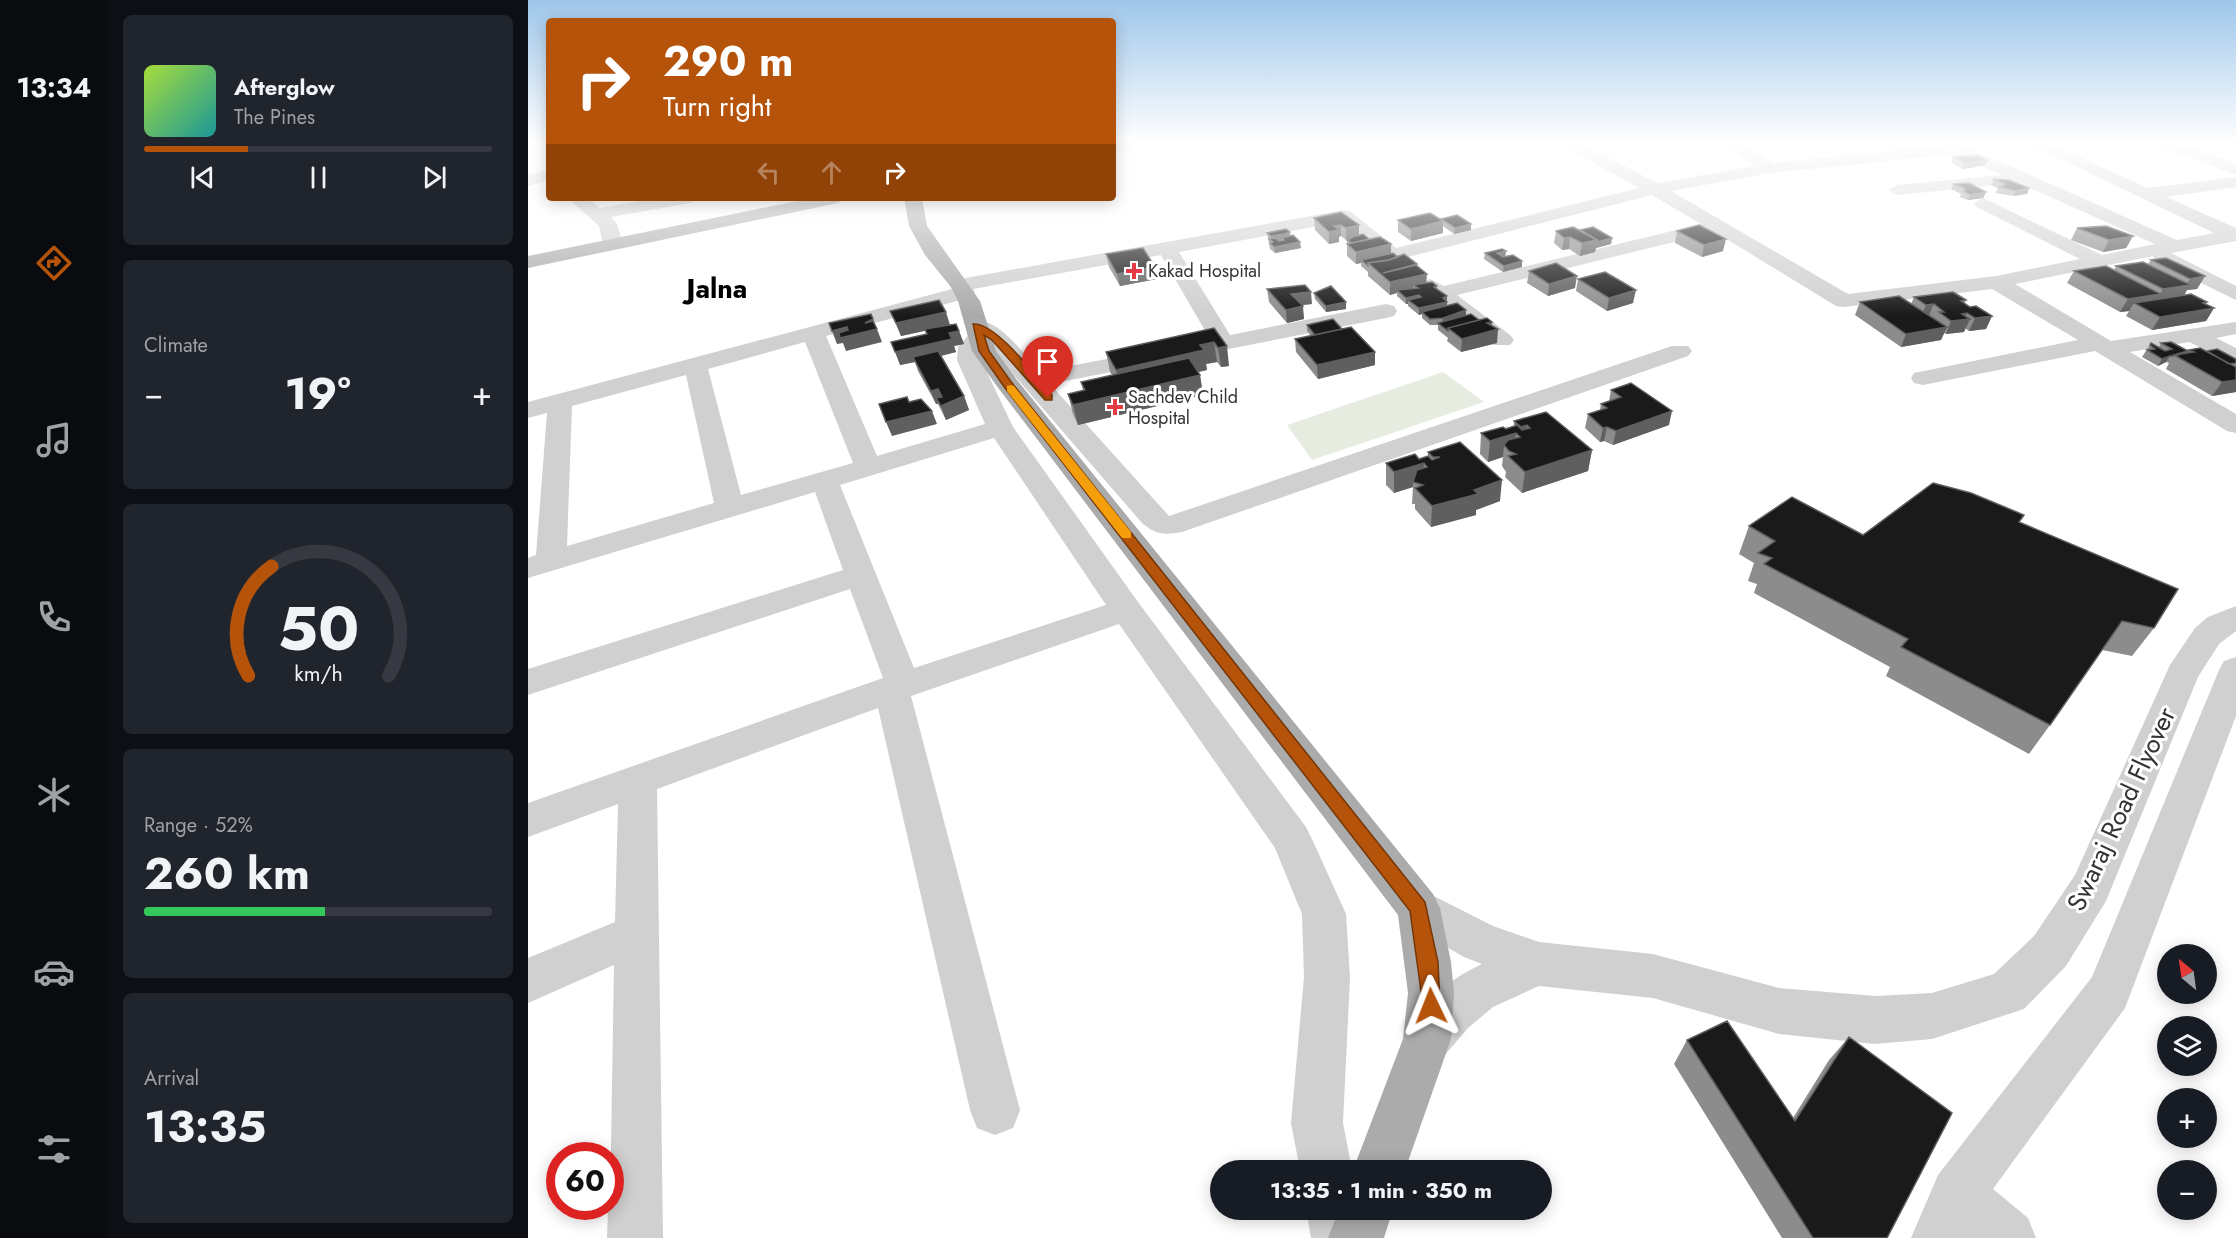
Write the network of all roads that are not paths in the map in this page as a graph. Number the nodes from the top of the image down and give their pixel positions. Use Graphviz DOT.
graph roads {
  1 [pos="1613,200"];
  2 [pos="1673,200"];
  3 [pos="2071,200"];
  4 [pos="2159,200"];
  5 [pos="581,201"];
  6 [pos="673,201"];
  7 [pos="823,201"];
  8 [pos="914,201"];
  9 [pos="1983,203"];
  10 [pos="1561,213"];
  11 [pos="597,214"];
  12 [pos="1717,226"];
  13 [pos="2236,235"];
  14 [pos="613,244"];
  15 [pos="2177,247"];
  16 [pos="1167,248"];
  17 [pos="1627,248"];
  18 [pos="2153,252"];
  19 [pos="1392,255"];
  20 [pos="528,262"];
  21 [pos="1568,262"];
  22 [pos="2101,262"];
  23 [pos="1596,279"];
  24 [pos="1996,282"];
  25 [pos="962,289"];
  26 [pos="2235,292"];
  27 [pos="1440,293"];
  28 [pos="1386,311"];
  29 [pos="2233,328"];
  30 [pos="813,333"];
  31 [pos="2193,334"];
  32 [pos="1502,340"];
  33 [pos="983,342"];
  34 [pos="1224,343"];
  35 [pos="2104,346"];
  36 [pos="1680,351"];
  37 [pos="2236,357"];
  38 [pos="694,363"];
  39 [pos="1923,378"];
  40 [pos="1034,380"];
  41 [pos="560,401"];
  42 [pos="528,410"];
  43 [pos="2236,425"];
  44 [pos="1000,428"];
  45 [pos="868,467"];
  46 [pos="825,482"];
  47 [pos="730,509"];
  48 [pos="540,565"];
  49 [pos="861,574"];
  50 [pos="1126,610"];
  51 [pos="2221,626"];
  52 [pos="2236,670"];
  53 [pos="528,682"];
  54 [pos="897,687"];
  55 [pos="638,780"];
  56 [pos="528,820"];
  57 [pos="1418,908"];
  58 [pos="636,934"];
  59 [pos="1539,964"];
  60 [pos="528,981"];
  61 [pos="1427,1039"];
  62 [pos="995,1110"];
  63 [pos="1324,1160"];
  64 [pos="1383,1160"];
  65 [pos="1948,1216"];
  66 [pos="1335,1220"];
  67 [pos="1362,1220"];
  68 [pos="635,1238"];
  69 [pos="1339,1238"];
  70 [pos="1356,1238"];
  71 [pos="2008,1238"];
  1 -- 10 [label="street"];
  2 -- 12 [label="street"];
  3 -- 15 [label="street"];
  4 -- 13 [label="street"];
  5 -- 11 [label="street"];
  6 -- 11 [label="street"];
  7 -- 14 [label="main road"];
  8 -- 25 [label="main road"];
  9 -- 22 [label="street"];
  10 -- 17 [label="street"];
  10 -- 19 [label="street"];
  11 -- 14 [label="street"];
  12 -- 17 [label="street"];
  12 -- 24 [label="street"];
  13 -- 15 [label="street"];
  14 -- 20 [label="main road"];
  15 -- 18 [label="street"];
  16 -- 19 [label="street"];
  16 -- 25 [label="street"];
  16 -- 34 [label="street"];
  17 -- 21 [label="street"];
  18 -- 22 [label="street"];
  18 -- 26 [label="street"];
  19 -- 27 [label="street"];
  21 -- 23 [label="street"];
  21 -- 27 [label="street"];
  22 -- 24 [label="street"];
  24 -- 35 [label="street"];
  25 -- 30 [label="street"];
  25 -- 33 [label="main road"];
  27 -- 32 [label="street"];
  28 -- 34 [label="street"];
  29 -- 31 [label="street"];
  30 -- 38 [label="street"];
  30 -- 45 [label="street"];
  31 -- 35 [label="street"];
  31 -- 37 [label="street"];
  33 -- 40 [label="street"];
  33 -- 44 [label="street"];
  33 -- 57 [label="main road"];
  34 -- 40 [label="street"];
  35 -- 39 [label="street"];
  35 -- 43 [label="street"];
  36 -- 40 [label="street"];
  38 -- 41 [label="street"];
  38 -- 47 [label="street"];
  41 -- 42 [label="street"];
  41 -- 48 [label="street"];
  44 -- 45 [label="street"];
  44 -- 50 [label="street"];
  45 -- 46 [label="street"];
  46 -- 47 [label="street"];
  46 -- 49 [label="street"];
  47 -- 48 [label="street"];
  49 -- 53 [label="street"];
  49 -- 54 [label="street"];
  50 -- 54 [label="street"];
  50 -- 63 [label="street"];
  51 -- 59 [label="street, Swaraj Road Flyover"];
  52 -- 65 [label="street"];
  54 -- 55 [label="street"];
  54 -- 62 [label="street"];
  55 -- 56 [label="street"];
  55 -- 58 [label="street"];
  57 -- 59 [label="street, Swaraj Road Flyover"];
  57 -- 61 [label="main road"];
  58 -- 60 [label="street"];
  58 -- 68 [label="street"];
  59 -- 61 [label="street, Swaraj Road Flyover"];
  61 -- 64 [label="main road"];
  65 -- 71 [label="street"];
  66 -- 69 [label="street"];
  67 -- 70 [label="main road"];
}
